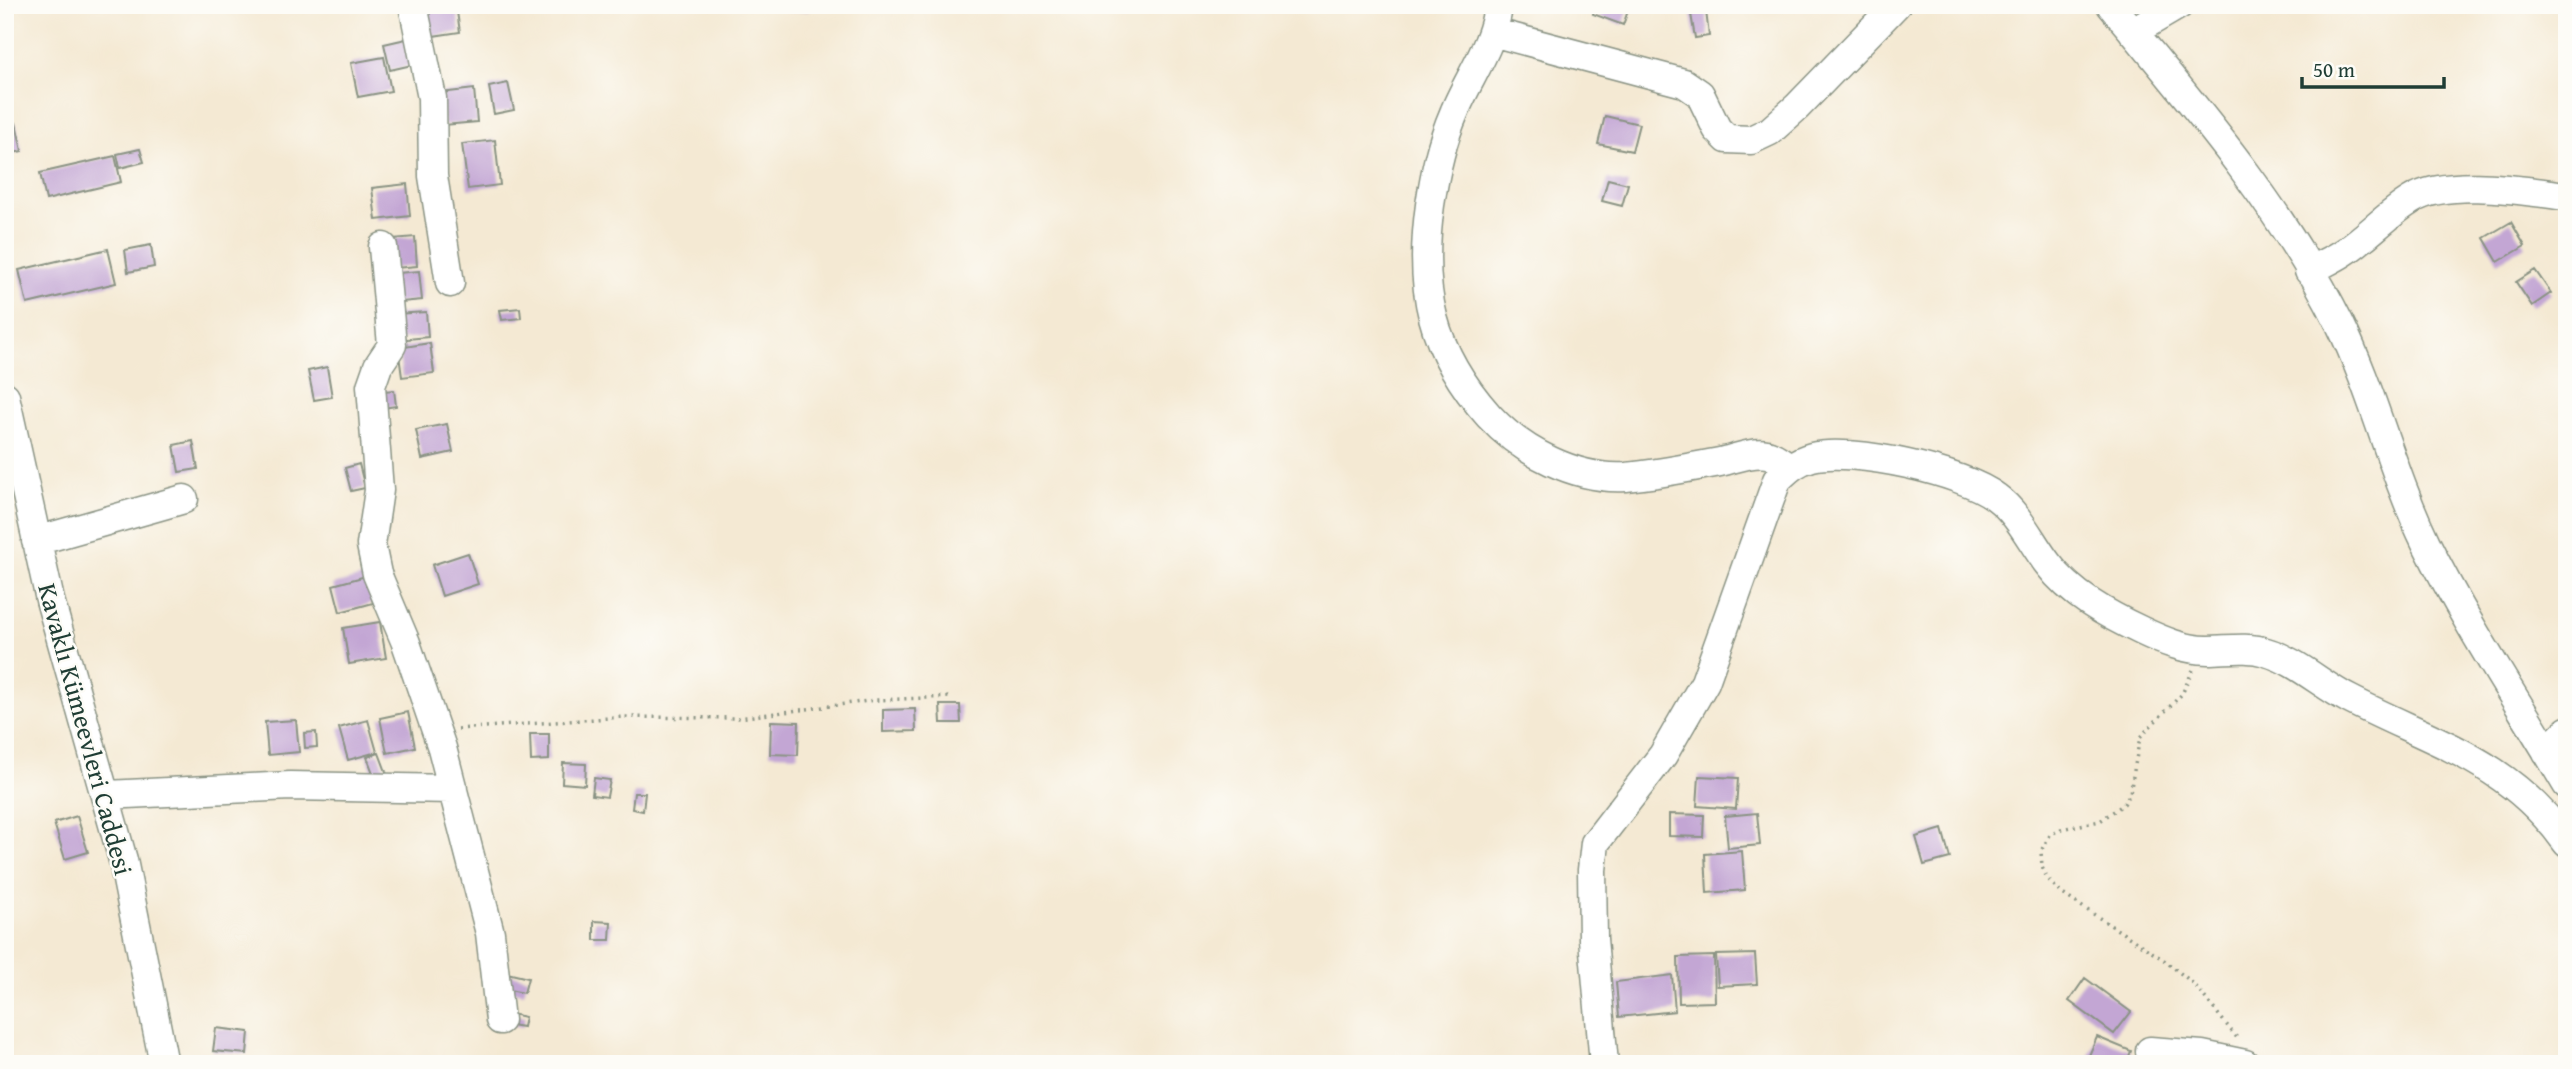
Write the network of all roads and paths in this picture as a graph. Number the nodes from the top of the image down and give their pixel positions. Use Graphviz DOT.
graph roads {
  1 [pos="413,5"];
  2 [pos="1896,5"];
  3 [pos="2111,5"];
  4 [pos="2179,5"];
  5 [pos="1495,19"];
  6 [pos="2133,32"];
  7 [pos="2567,196"];
  8 [pos="383,247"];
  9 [pos="2309,271"];
  10 [pos="450,283"];
  11 [pos="5,396"];
  12 [pos="1789,467"];
  13 [pos="13,476"];
  14 [pos="184,499"];
  15 [pos="36,541"];
  16 [pos="2204,649"];
  17 [pos="951,697"];
  18 [pos="436,731"];
  19 [pos="2567,731"];
  20 [pos="2547,752"];
  21 [pos="2567,785"];
  22 [pos="453,789"];
  23 [pos="107,795"];
  24 [pos="2567,843"];
  25 [pos="500,1020"];
  26 [pos="2150,1051"];
  27 [pos="2244,1054"];
  28 [pos="164,1064"];
  29 [pos="1604,1064"];
  1 -- 10 [label="street"];
  2 -- 5 [label="street"];
  3 -- 6 [label="street"];
  4 -- 6 [label="street"];
  5 -- 12 [label="street"];
  6 -- 9 [label="street"];
  7 -- 9 [label="street"];
  8 -- 18 [label="street"];
  9 -- 20 [label="street"];
  11 -- 13 [label="street, Kavaklı Kümeevleri Caddesi"];
  12 -- 16 [label="street"];
  12 -- 29 [label="street"];
  13 -- 15 [label="street, Kavaklı Kümeevleri Caddesi"];
  14 -- 15 [label="street"];
  15 -- 23 [label="street, Kavaklı Kümeevleri Caddesi"];
  16 -- 24 [label="street"];
  16 -- 27 [label="path"];
  17 -- 18 [label="path"];
  18 -- 22 [label="street"];
  19 -- 20 [label="street"];
  20 -- 21 [label="street"];
  22 -- 23 [label="street"];
  22 -- 25 [label="street"];
  23 -- 28 [label="street, Kavaklı Kümeevleri Caddesi"];
  26 -- 27 [label="street"];
}
